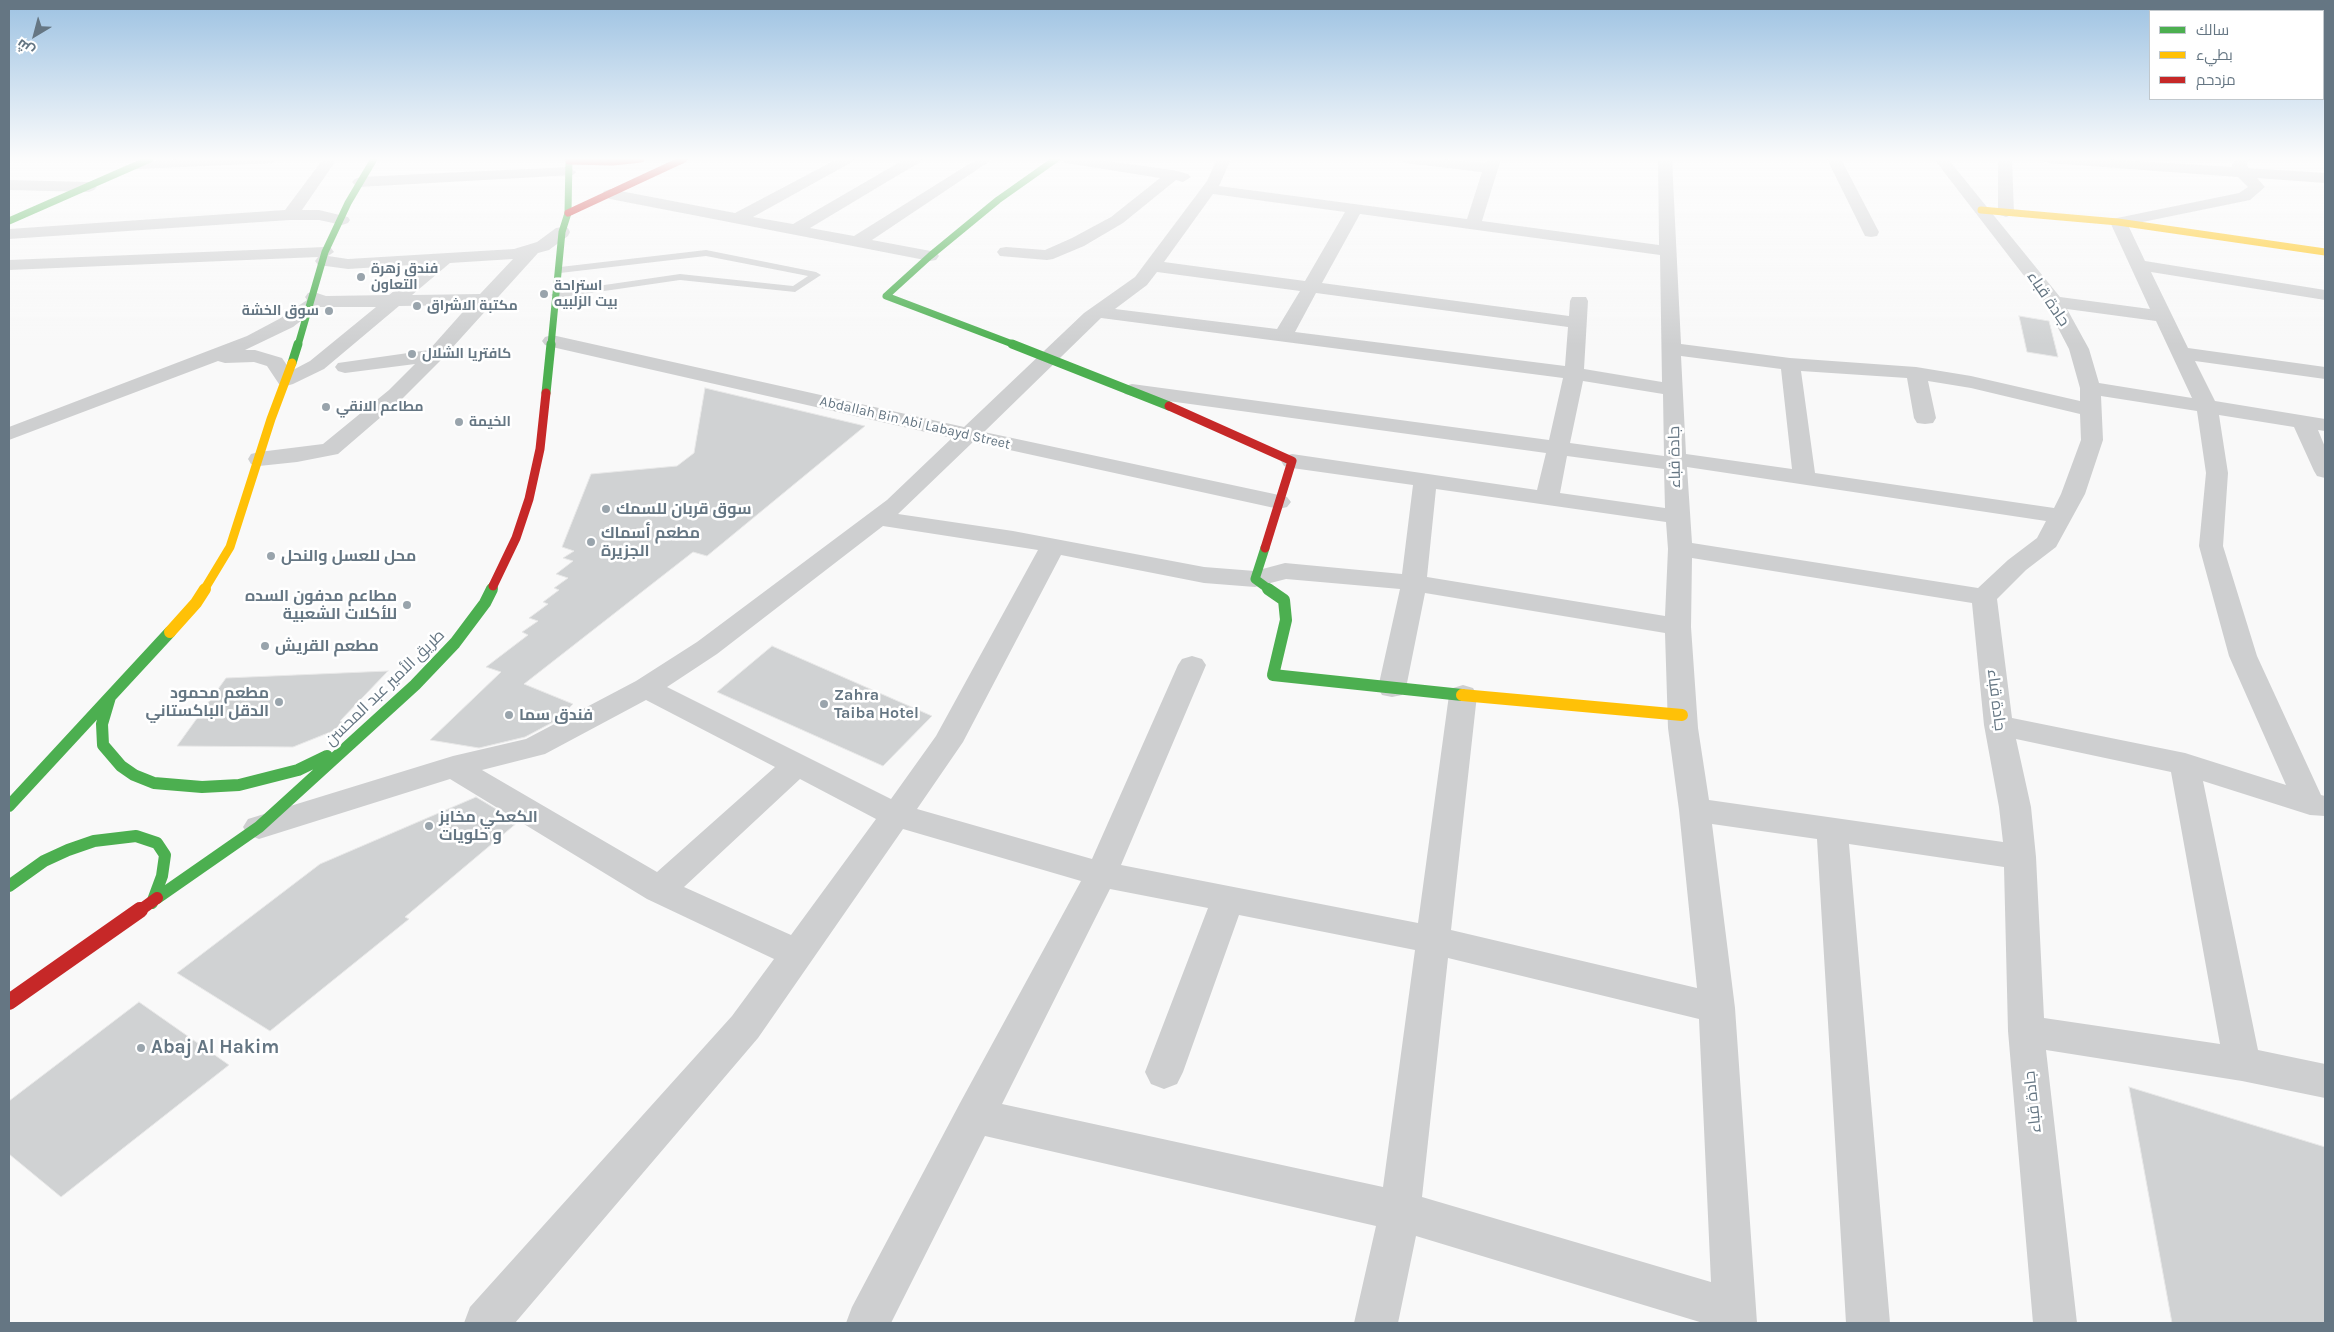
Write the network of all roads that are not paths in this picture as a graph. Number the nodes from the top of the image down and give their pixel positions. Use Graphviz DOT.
graph roads {
  1 [pos="199,221"];
  2 [pos="341,221"];
  3 [pos="565,221"];
  4 [pos="748,221"];
  5 [pos="810,221"];
  6 [pos="888,221"];
  7 [pos="972,221"];
  8 [pos="1114,221"];
  9 [pos="1185,221"];
  10 [pos="1348,221"];
  11 [pos="1452,221"];
  12 [pos="1668,221"];
  13 [pos="1866,221"];
  14 [pos="1990,221"];
  15 [pos="2109,221"];
  16 [pos="2122,221"];
  17 [pos="2118,222"];
  18 [pos="1473,224"];
  19 [pos="795,230"];
  20 [pos="562,232"];
  21 [pos="1871,232"];
  22 [pos="9,234"];
  23 [pos="856,242"];
  24 [pos="532,251"];
  25 [pos="1006,252"];
  26 [pos="1669,252"];
  27 [pos="2325,252"];
  28 [pos="706,253"];
  29 [pos="325,256"];
  30 [pos="930,256"];
  31 [pos="444,259"];
  32 [pos="2140,265"];
  33 [pos="9,266"];
  34 [pos="1153,266"];
  35 [pos="560,270"];
  36 [pos="680,277"];
  37 [pos="1309,288"];
  38 [pos="556,295"];
  39 [pos="2325,295"];
  40 [pos="484,299"];
  41 [pos="312,301"];
  42 [pos="392,301"];
  43 [pos="1579,301"];
  44 [pos="2054,302"];
  45 [pos="1097,312"];
  46 [pos="2164,316"];
  47 [pos="1578,322"];
  48 [pos="1282,336"];
  49 [pos="552,341"];
  50 [pos="1673,349"];
  51 [pos="2181,353"];
  52 [pos="435,355"];
  53 [pos="1049,358"];
  54 [pos="199,363"];
  55 [pos="1790,364"];
  56 [pos="345,367"];
  57 [pos="1574,373"];
  58 [pos="1916,373"];
  59 [pos="2325,373"];
  60 [pos="286,380"];
  61 [pos="2090,388"];
  62 [pos="1132,390"];
  63 [pos="1674,390"];
  64 [pos="2207,406"];
  65 [pos="2091,410"];
  66 [pos="1925,418"];
  67 [pos="2303,422"];
  68 [pos="2325,426"];
  69 [pos="9,434"];
  70 [pos="969,435"];
  71 [pos="1559,448"];
  72 [pos="259,458"];
  73 [pos="1292,462"];
  74 [pos="1676,462"];
  75 [pos="2325,471"];
  76 [pos="1804,477"];
  77 [pos="1425,481"];
  78 [pos="1547,498"];
  79 [pos="1279,502"];
  80 [pos="2061,516"];
  81 [pos="1677,517"];
  82 [pos="878,518"];
  83 [pos="1053,546"];
  84 [pos="1680,549"];
  85 [pos="1255,579"];
  86 [pos="1414,583"];
  87 [pos="1984,597"];
  88 [pos="1678,627"];
  89 [pos="1192,665"];
  90 [pos="646,688"];
  91 [pos="1392,688"];
  92 [pos="1463,695"];
  93 [pos="110,696"];
  94 [pos="1682,715"];
  95 [pos="1998,725"];
  96 [pos="352,744"];
  97 [pos="2185,764"];
  98 [pos="796,765"];
  99 [pos="453,767"];
  100 [pos="2318,805"];
  101 [pos="9,806"];
  102 [pos="1695,810"];
  103 [pos="896,815"];
  104 [pos="259,827"];
  105 [pos="1832,830"];
  106 [pos="2020,857"];
  107 [pos="1101,874"];
  108 [pos="9,886"];
  109 [pos="659,890"];
  110 [pos="1228,900"];
  111 [pos="152,903"];
  112 [pos="1433,940"];
  113 [pos="797,954"];
  114 [pos="9,1002"];
  115 [pos="1717,1008"];
  116 [pos="2026,1031"];
  117 [pos="2242,1064"];
  118 [pos="1164,1072"];
  119 [pos="2325,1082"];
  120 [pos="974,1116"];
  121 [pos="1400,1210"];
  122 [pos="1734,1317"];
  123 [pos="486,1323"];
  124 [pos="868,1323"];
  125 [pos="1376,1323"];
  126 [pos="1868,1323"];
  127 [pos="2055,1323"];
  1 -- 22 [label="street"];
  2 -- 29 [label="main road"];
  3 -- 20 [label="main road, طريق الأمير عبد المحسن"];
  4 -- 19 [label="street"];
  5 -- 19 [label="street"];
  6 -- 23 [label="street"];
  7 -- 30 [label="main road"];
  8 -- 25 [label="street"];
  9 -- 34 [label="street"];
  10 -- 37 [label="street"];
  11 -- 18 [label="street"];
  12 -- 26 [label="street, جادة قباء"];
  13 -- 21 [label="street"];
  14 -- 44 [label="street, جادة قباء"];
  15 -- 17 [label="main road"];
  16 -- 17 [label="street"];
  17 -- 27 [label="main road"];
  17 -- 32 [label="street"];
  18 -- 26 [label="street"];
  19 -- 23 [label="street"];
  20 -- 24 [label="street"];
  20 -- 35 [label="main road, طريق الأمير عبد المحسن"];
  23 -- 30 [label="street"];
  24 -- 31 [label="street"];
  24 -- 40 [label="street"];
  26 -- 50 [label="street, جادة قباء"];
  28 -- 35 [label="lane"];
  28 -- 36 [label="lane"];
  28 -- 36 [label="lane"];
  29 -- 31 [label="street"];
  29 -- 33 [label="street"];
  29 -- 41 [label="main road"];
  30 -- 53 [label="main road"];
  31 -- 42 [label="street"];
  32 -- 39 [label="street"];
  32 -- 46 [label="street"];
  34 -- 37 [label="street"];
  34 -- 45 [label="street"];
  35 -- 38 [label="main road, طريق الأمير عبد المحسن"];
  36 -- 38 [label="lane"];
  37 -- 47 [label="street"];
  37 -- 48 [label="street"];
  38 -- 49 [label="main road, طريق الأمير عبد المحسن"];
  40 -- 42 [label="street"];
  40 -- 52 [label="street"];
  41 -- 42 [label="street"];
  41 -- 54 [label="street"];
  41 -- 60 [label="main road"];
  42 -- 60 [label="street"];
  43 -- 47 [label="street"];
  44 -- 46 [label="street"];
  44 -- 61 [label="street, جادة قباء"];
  45 -- 48 [label="street"];
  45 -- 53 [label="street"];
  46 -- 51 [label="street"];
  47 -- 57 [label="street"];
  48 -- 57 [label="street"];
  49 -- 70 [label="street, Abdallah Bin Abi Labayd Street"];
  49 -- 96 [label="main road, طريق الأمير عبد المحسن"];
  50 -- 55 [label="street"];
  50 -- 63 [label="street, جادة قباء"];
  51 -- 59 [label="street"];
  51 -- 64 [label="street"];
  52 -- 56 [label="street"];
  52 -- 72 [label="street"];
  53 -- 62 [label="main road"];
  53 -- 70 [label="street"];
  54 -- 60 [label="street"];
  54 -- 69 [label="street"];
  55 -- 58 [label="street"];
  55 -- 76 [label="street"];
  57 -- 63 [label="street"];
  57 -- 71 [label="street"];
  58 -- 65 [label="street"];
  58 -- 66 [label="street"];
  60 -- 72 [label="main road"];
  61 -- 64 [label="street"];
  61 -- 65 [label="street, جادة قباء"];
  62 -- 71 [label="street"];
  62 -- 73 [label="main road"];
  63 -- 74 [label="street, جادة قباء"];
  64 -- 67 [label="street"];
  64 -- 100 [label="street"];
  65 -- 80 [label="street, جادة قباء"];
  67 -- 68 [label="street"];
  67 -- 75 [label="street"];
  70 -- 79 [label="street, Abdallah Bin Abi Labayd Street"];
  70 -- 82 [label="street"];
  71 -- 74 [label="street"];
  71 -- 78 [label="street"];
  72 -- 93 [label="main road"];
  73 -- 77 [label="street"];
  73 -- 79 [label="main road"];
  74 -- 76 [label="street"];
  74 -- 81 [label="street, جادة قباء"];
  76 -- 80 [label="street"];
  77 -- 78 [label="street"];
  77 -- 86 [label="street"];
  78 -- 81 [label="street"];
  79 -- 85 [label="main road"];
  80 -- 87 [label="street, جادة قباء"];
  81 -- 84 [label="street, جادة قباء"];
  82 -- 83 [label="street"];
  82 -- 90 [label="street"];
  83 -- 85 [label="street"];
  83 -- 103 [label="street"];
  84 -- 87 [label="street"];
  84 -- 88 [label="street, جادة قباء"];
  85 -- 86 [label="street"];
  85 -- 91 [label="main road"];
  86 -- 88 [label="street"];
  86 -- 91 [label="street"];
  87 -- 95 [label="street, جادة قباء"];
  88 -- 94 [label="street, جادة قباء"];
  89 -- 107 [label="street"];
  90 -- 98 [label="street"];
  90 -- 99 [label="street"];
  91 -- 92 [label="main road"];
  92 -- 94 [label="main road"];
  92 -- 112 [label="street"];
  93 -- 96 [label="main road"];
  93 -- 101 [label="main road"];
  94 -- 102 [label="street, جادة قباء"];
  95 -- 97 [label="street"];
  95 -- 106 [label="street, جادة قباء"];
  96 -- 104 [label="main road, طريق الأمير عبد المحسن"];
  97 -- 100 [label="street"];
  97 -- 117 [label="street"];
  98 -- 103 [label="street"];
  98 -- 109 [label="street"];
  99 -- 104 [label="street"];
  99 -- 109 [label="street"];
  102 -- 105 [label="street"];
  102 -- 115 [label="street, جادة قباء"];
  103 -- 107 [label="street"];
  103 -- 113 [label="street"];
  104 -- 111 [label="main road, طريق الأمير عبد المحسن"];
  105 -- 106 [label="street"];
  105 -- 126 [label="street"];
  106 -- 116 [label="street, جادة قباء"];
  107 -- 110 [label="street"];
  107 -- 120 [label="street"];
  108 -- 111 [label="main road"];
  109 -- 113 [label="street"];
  110 -- 112 [label="street"];
  110 -- 118 [label="street"];
  111 -- 114 [label="main road, طريق الأمير عبد المحسن"];
  112 -- 115 [label="street"];
  112 -- 121 [label="street"];
  113 -- 123 [label="street"];
  115 -- 122 [label="street, جادة قباء"];
  116 -- 117 [label="street"];
  116 -- 127 [label="street, جادة قباء"];
  117 -- 119 [label="street"];
  120 -- 121 [label="street"];
  120 -- 124 [label="street"];
  121 -- 122 [label="street"];
  121 -- 125 [label="street"];
}
